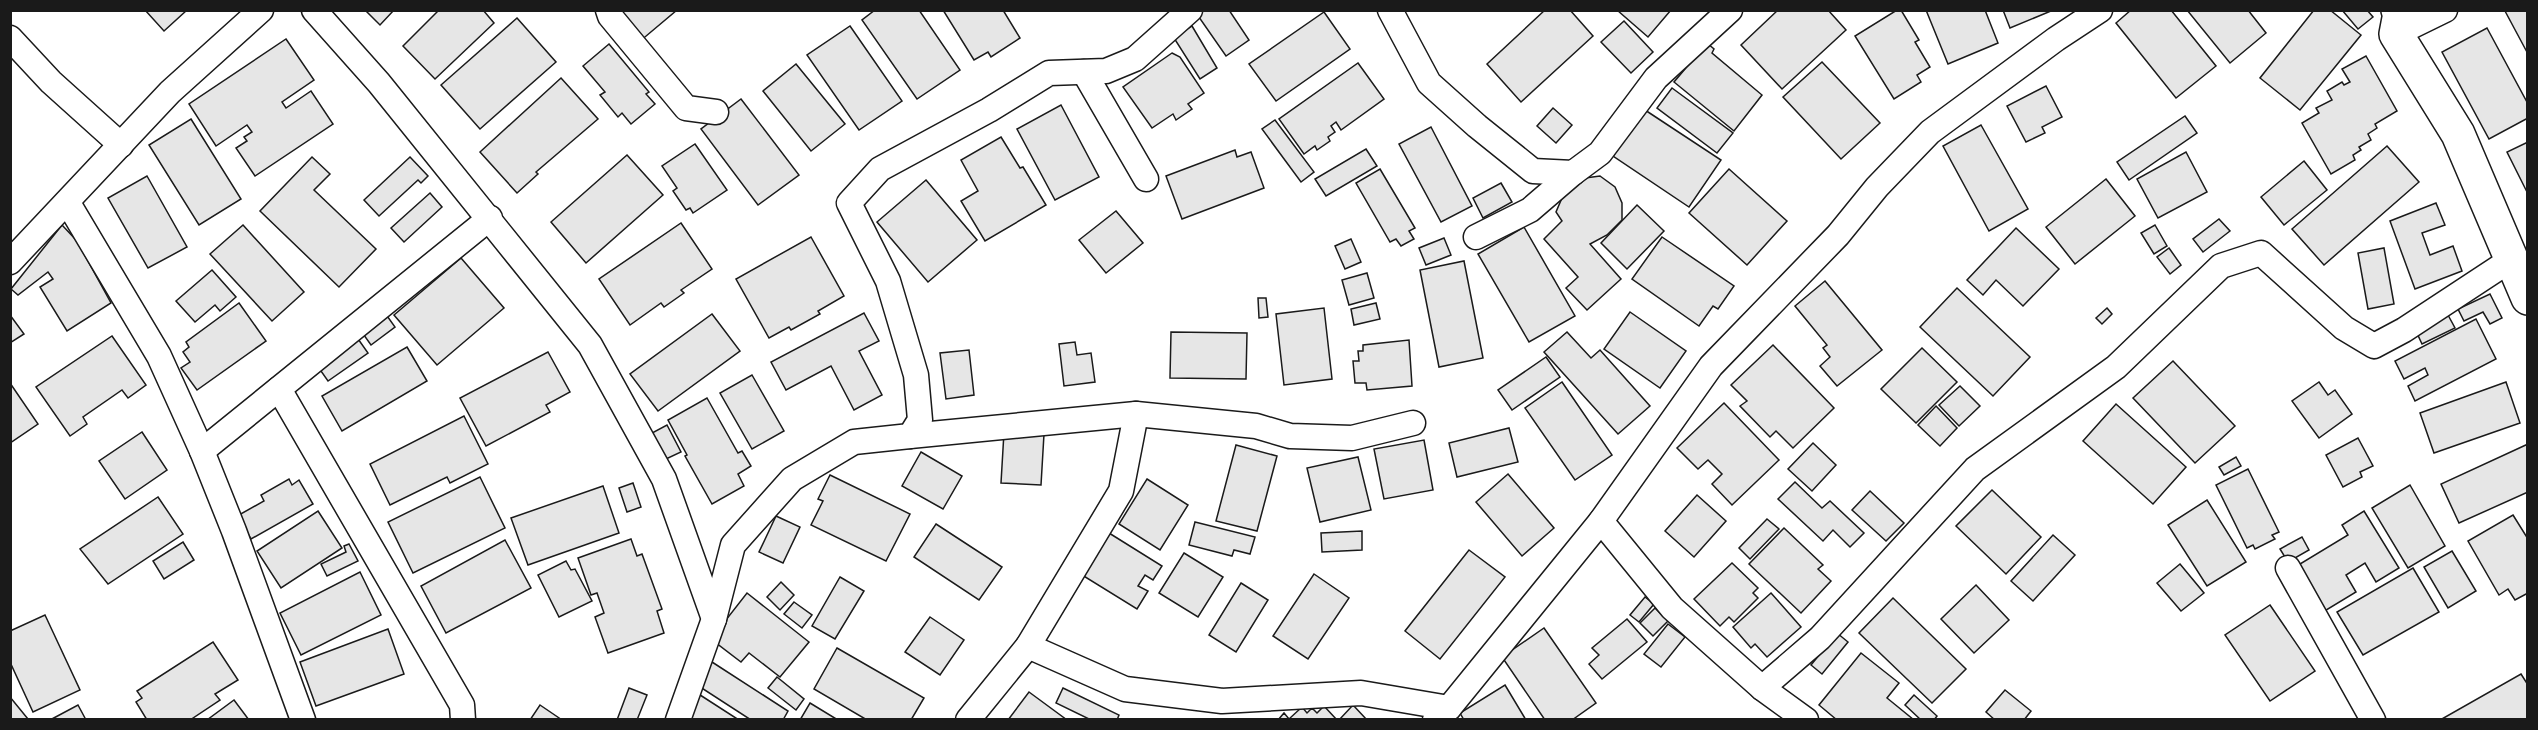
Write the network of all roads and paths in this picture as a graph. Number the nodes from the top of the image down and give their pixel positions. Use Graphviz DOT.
graph roads {
  1 [pos="261,10"];
  2 [pos="314,10"];
  3 [pos="608,10"];
  4 [pos="1190,10"];
  5 [pos="1390,10"];
  6 [pos="1730,10"];
  7 [pos="2100,10"];
  8 [pos="2445,10"];
  9 [pos="2397,22"];
  10 [pos="10,38"];
  11 [pos="1084,72"];
  12 [pos="716,112"];
  13 [pos="121,145"];
  14 [pos="1573,173"];
  15 [pos="1146,179"];
  16 [pos="68,202"];
  17 [pos="490,218"];
  18 [pos="1476,237"];
  19 [pos="2512,259"];
  20 [pos="10,262"];
  21 [pos="2528,298"];
  22 [pos="279,388"];
  23 [pos="1136,414"];
  24 [pos="1413,423"];
  25 [pos="910,436"];
  26 [pos="202,451"];
  27 [pos="1600,521"];
  28 [pos="2288,568"];
  29 [pos="714,619"];
  30 [pos="1028,646"];
  31 [pos="1762,688"];
  32 [pos="1442,714"];
  33 [pos="303,720"];
  34 [pos="463,720"];
  35 [pos="678,720"];
  36 [pos="968,720"];
  37 [pos="1806,720"];
  38 [pos="2373,720"];
  1 -- 13 [label="street"];
  2 -- 17 [label="street"];
  3 -- 12 [label="street"];
  4 -- 11 [label="street"];
  5 -- 14 [label="street"];
  6 -- 14 [label="street"];
  7 -- 27 [label="street"];
  8 -- 9 [label="street"];
  9 -- 19 [label="street"];
  10 -- 13 [label="street"];
  11 -- 15 [label="street"];
  11 -- 25 [label="street"];
  13 -- 16 [label="street"];
  14 -- 18 [label="street"];
  16 -- 20 [label="street"];
  16 -- 26 [label="street"];
  17 -- 22 [label="street"];
  17 -- 29 [label="street"];
  19 -- 21 [label="street"];
  19 -- 31 [label="street"];
  22 -- 26 [label="street"];
  22 -- 34 [label="street"];
  23 -- 24 [label="street"];
  23 -- 25 [label="street"];
  23 -- 30 [label="street"];
  25 -- 29 [label="street"];
  26 -- 33 [label="street"];
  27 -- 31 [label="street"];
  27 -- 32 [label="street"];
  28 -- 38 [label="street"];
  29 -- 35 [label="street"];
  30 -- 32 [label="street"];
  30 -- 36 [label="street"];
  31 -- 37 [label="street"];
}
